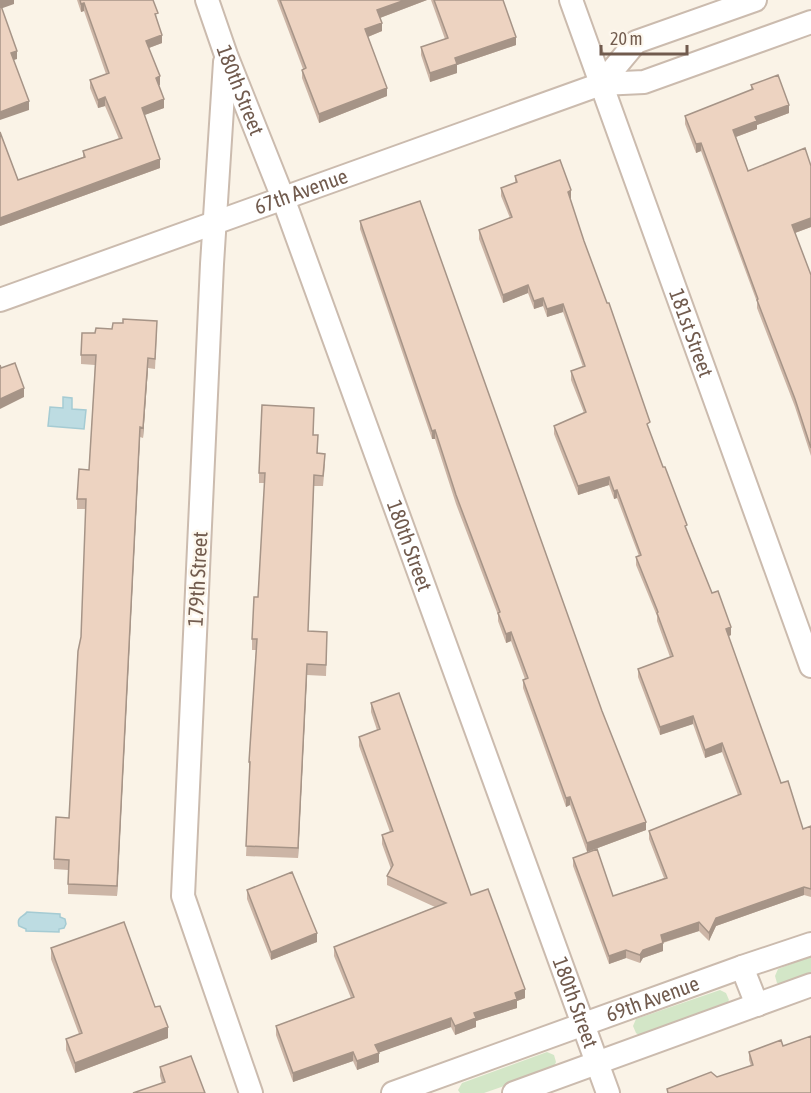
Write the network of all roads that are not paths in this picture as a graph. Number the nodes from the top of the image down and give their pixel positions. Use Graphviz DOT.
graph roads {
  1 [pos="207,0"];
  2 [pos="571,0"];
  3 [pos="755,0"];
  4 [pos="811,22"];
  5 [pos="226,55"];
  6 [pos="601,84"];
  7 [pos="283,198"];
  8 [pos="214,223"];
  9 [pos="0,300"];
  10 [pos="811,666"];
  11 [pos="811,944"];
  12 [pos="742,967"];
  13 [pos="811,985"];
  14 [pos="757,1005"];
  15 [pos="583,1025"];
  16 [pos="597,1063"];
  17 [pos="432,1087"];
  18 [pos="251,1093"];
  19 [pos="393,1093"];
  20 [pos="514,1093"];
  21 [pos="608,1093"];
  1 -- 5 [label="street, 180th Street"];
  2 -- 6 [label="street, 181st Street"];
  3 -- 6 [label="street"];
  4 -- 6 [label="street, 67th Avenue"];
  5 -- 7 [label="street, 180th Street"];
  5 -- 8 [label="street, 179th Street"];
  6 -- 7 [label="street, 67th Avenue"];
  6 -- 10 [label="street, 181st Street"];
  7 -- 8 [label="street, 67th Avenue"];
  7 -- 15 [label="street, 180th Street"];
  8 -- 9 [label="street, 67th Avenue"];
  8 -- 18 [label="street, 179th Street"];
  11 -- 12 [label="street, 69th Avenue"];
  12 -- 14 [label="street"];
  12 -- 15 [label="street, 69th Avenue"];
  13 -- 14 [label="street, 69th Avenue"];
  14 -- 16 [label="street, 69th Avenue"];
  15 -- 16 [label="street, 180th Street"];
  15 -- 17 [label="street, 69th Avenue"];
  16 -- 20 [label="street, 69th Avenue"];
  16 -- 21 [label="street, 180th Street"];
  17 -- 19 [label="street, 69th Avenue"];
}
